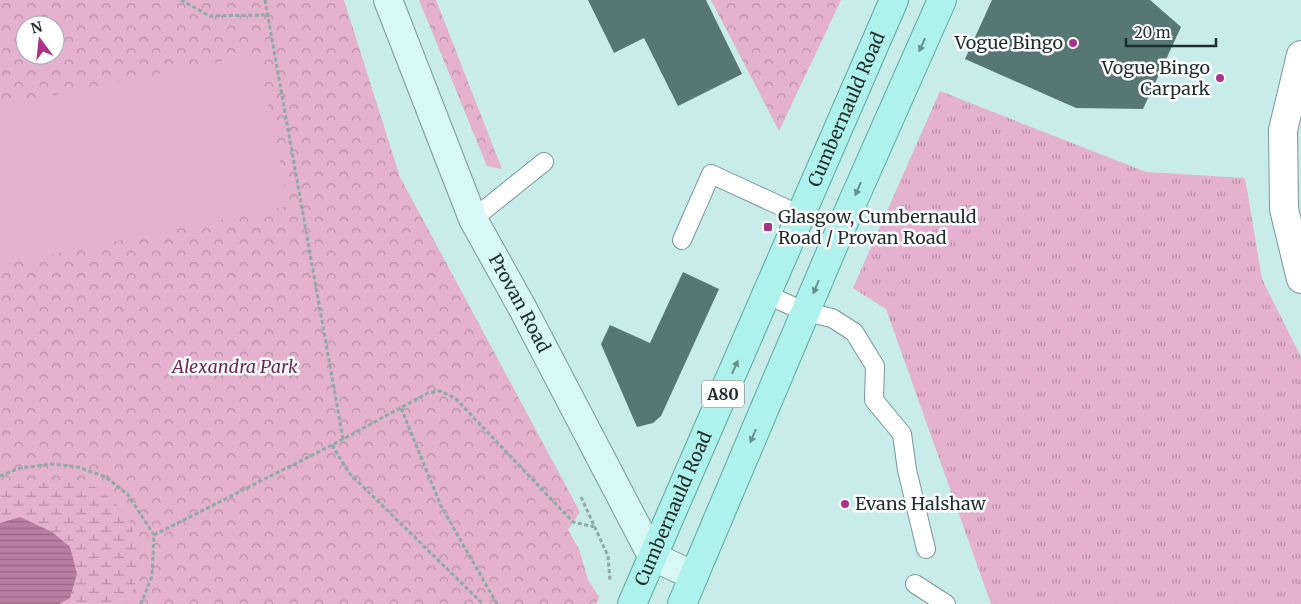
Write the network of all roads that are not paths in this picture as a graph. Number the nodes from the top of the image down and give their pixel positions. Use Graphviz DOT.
graph roads {
  1 [pos="388,0"];
  2 [pos="894,0"];
  3 [pos="942,0"];
  4 [pos="1301,55"];
  5 [pos="544,162"];
  6 [pos="800,215"];
  7 [pos="473,220"];
  8 [pos="682,240"];
  9 [pos="1301,278"];
  10 [pos="767,295"];
  11 [pos="806,312"];
  12 [pos="926,549"];
  13 [pos="652,556"];
  14 [pos="694,576"];
  15 [pos="915,584"];
  16 [pos="632,604"];
  17 [pos="682,604"];
  18 [pos="946,604"];
  1 -- 7 [label="street, Provan Road"];
  2 -- 6 [label="main road, Cumbernauld Road / A80"];
  3 -- 11 [label="main road, A80, one-way"];
  4 -- 9 [label="street"];
  5 -- 7 [label="lane"];
  6 -- 8 [label="lane"];
  6 -- 10 [label="main road, Cumbernauld Road / A80"];
  7 -- 13 [label="street, Provan Road"];
  10 -- 11 [label="lane"];
  13 -- 10 [label="main road, Cumbernauld Road / A80, one-way"];
  11 -- 12 [label="lane"];
  11 -- 14 [label="main road, A80, one-way"];
  13 -- 14 [label="street"];
  13 -- 16 [label="main road, Cumbernauld Road / A80"];
  14 -- 17 [label="main road, A80"];
  15 -- 18 [label="lane"];
}
